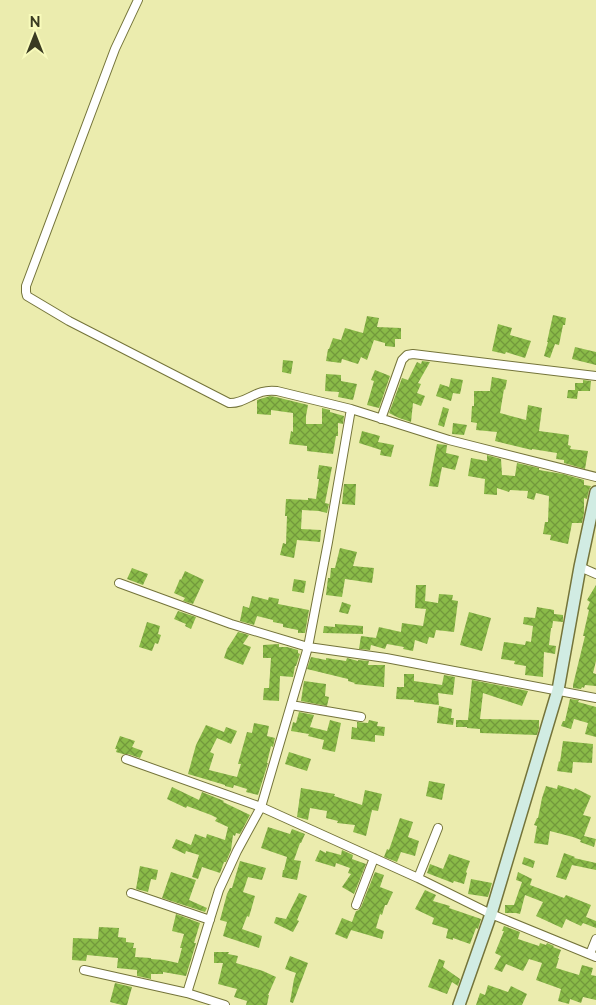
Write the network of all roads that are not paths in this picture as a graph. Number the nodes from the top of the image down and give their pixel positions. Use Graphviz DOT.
graph roads {
  1 [pos="138,0"];
  2 [pos="596,376"];
  3 [pos="351,409"];
  4 [pos="380,418"];
  5 [pos="596,477"];
  6 [pos="596,492"];
  7 [pos="580,567"];
  8 [pos="596,574"];
  9 [pos="119,583"];
  10 [pos="308,647"];
  11 [pos="558,690"];
  12 [pos="596,698"];
  13 [pos="291,705"];
  14 [pos="361,717"];
  15 [pos="126,759"];
  16 [pos="261,807"];
  17 [pos="438,828"];
  18 [pos="374,858"];
  19 [pos="418,878"];
  20 [pos="131,893"];
  21 [pos="356,905"];
  22 [pos="490,914"];
  23 [pos="210,920"];
  24 [pos="596,939"];
  25 [pos="593,956"];
  26 [pos="84,970"];
  27 [pos="187,993"];
  28 [pos="225,1005"];
  29 [pos="459,1005"];
  1 -- 3 [label="street"];
  2 -- 4 [label="street"];
  3 -- 4 [label="street"];
  3 -- 10 [label="street"];
  4 -- 5 [label="street"];
  6 -- 7 [label="street"];
  7 -- 8 [label="street"];
  7 -- 11 [label="street"];
  9 -- 10 [label="street"];
  10 -- 11 [label="street"];
  10 -- 13 [label="street"];
  11 -- 12 [label="street"];
  11 -- 22 [label="street"];
  13 -- 14 [label="street"];
  13 -- 16 [label="street"];
  15 -- 16 [label="street"];
  16 -- 18 [label="street"];
  16 -- 23 [label="street"];
  17 -- 19 [label="street"];
  18 -- 19 [label="street"];
  18 -- 21 [label="street"];
  19 -- 22 [label="street"];
  20 -- 23 [label="street"];
  22 -- 25 [label="street"];
  22 -- 29 [label="street"];
  23 -- 27 [label="street"];
  24 -- 25 [label="street"];
  26 -- 27 [label="street"];
  27 -- 28 [label="street"];
}
